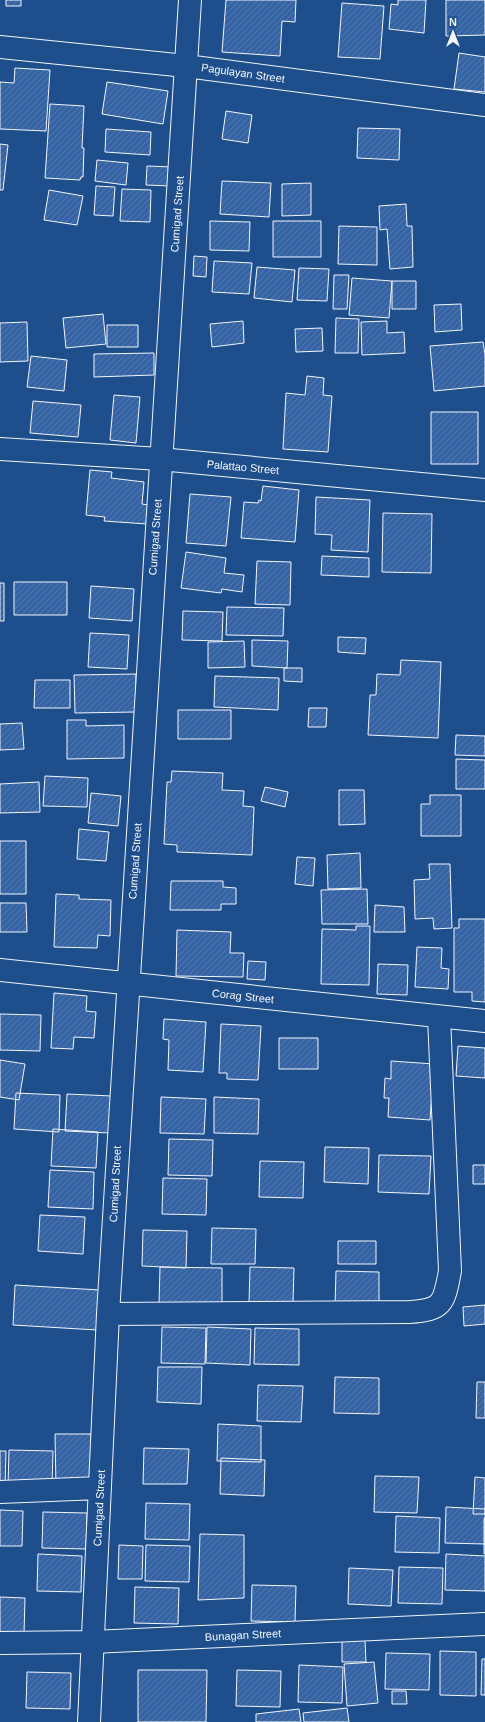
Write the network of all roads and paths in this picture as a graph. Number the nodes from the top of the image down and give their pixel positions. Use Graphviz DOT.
graph roads {
  1 [pos="190,0"];
  2 [pos="0,47"];
  3 [pos="186,66"];
  4 [pos="485,105"];
  5 [pos="0,449"];
  6 [pos="160,459"];
  7 [pos="485,490"];
  8 [pos="0,970"];
  9 [pos="127,984"];
  10 [pos="439,1017"];
  11 [pos="485,1021"];
  12 [pos="108,1314"];
  13 [pos="100,1488"];
  14 [pos="0,1492"];
  15 [pos="485,1624"];
  16 [pos="92,1642"];
  17 [pos="0,1643"];
  18 [pos="89,1722"];
  1 -- 3 [label="street, Cumigad Street"];
  2 -- 3 [label="street, Pagulayan Street"];
  3 -- 4 [label="street, Pagulayan Street"];
  3 -- 6 [label="street, Cumigad Street"];
  5 -- 6 [label="street, Palattao Street"];
  6 -- 7 [label="street, Palattao Street"];
  6 -- 9 [label="street, Cumigad Street"];
  8 -- 9 [label="street, Corag Street"];
  9 -- 10 [label="street, Corag Street"];
  9 -- 12 [label="street, Cumigad Street"];
  10 -- 11 [label="street, Corag Street"];
  10 -- 12 [label="street"];
  12 -- 13 [label="street, Cumigad Street"];
  13 -- 14 [label="street"];
  13 -- 16 [label="street, Cumigad Street"];
  15 -- 16 [label="street, Bunagan Street"];
  16 -- 17 [label="street, Bunagan Street"];
  16 -- 18 [label="street, Cumigad Street"];
}
